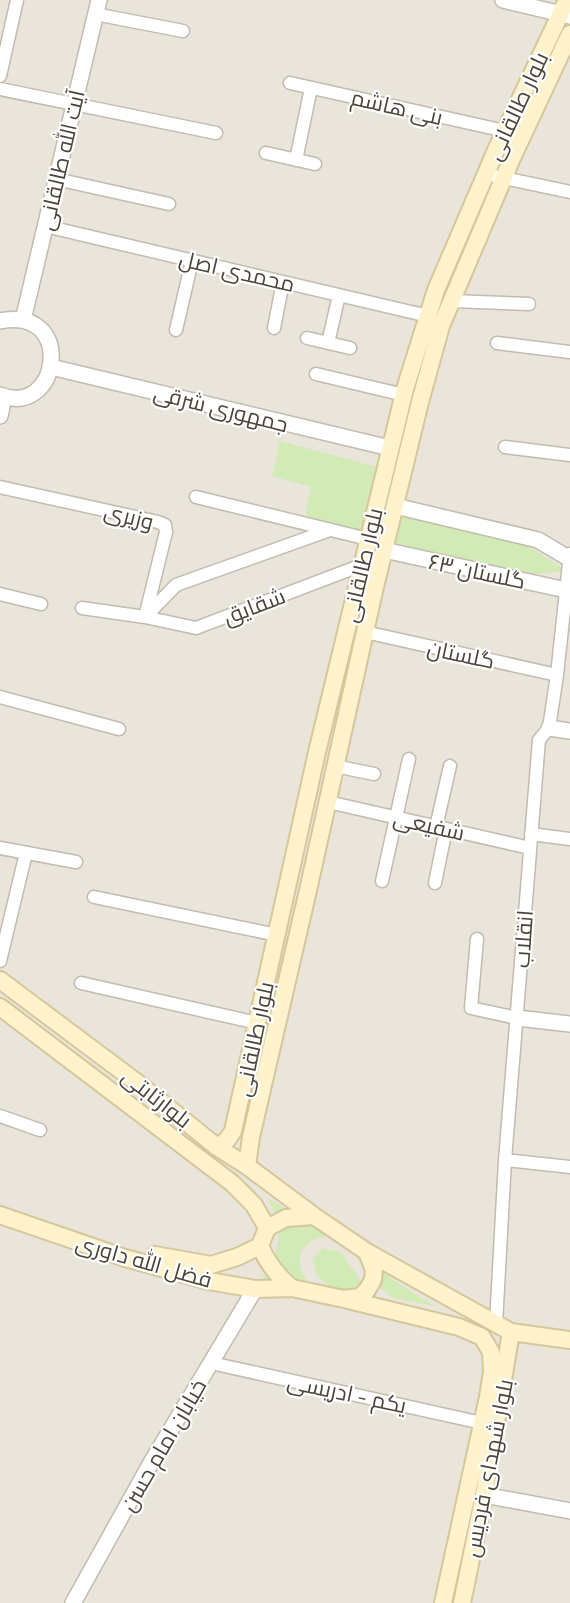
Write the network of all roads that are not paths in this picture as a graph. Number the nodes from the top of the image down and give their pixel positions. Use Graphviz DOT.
graph roads {
  1 [pos="16,0"];
  2 [pos="503,0"];
  3 [pos="97,7"];
  4 [pos="566,10"];
  5 [pos="183,31"];
  6 [pos="570,34"];
  7 [pos="0,76"];
  8 [pos="290,83"];
  9 [pos="311,88"];
  10 [pos="0,89"];
  11 [pos="74,105"];
  12 [pos="505,131"];
  13 [pos="216,133"];
  14 [pos="266,153"];
  15 [pos="296,160"];
  16 [pos="315,164"];
  17 [pos="485,174"];
  18 [pos="56,179"];
  19 [pos="503,179"];
  20 [pos="570,192"];
  21 [pos="169,204"];
  22 [pos="45,226"];
  23 [pos="192,261"];
  24 [pos="283,282"];
  25 [pos="339,295"];
  26 [pos="452,301"];
  27 [pos="529,304"];
  28 [pos="428,316"];
  29 [pos="23,320"];
  30 [pos="0,321"];
  31 [pos="274,328"];
  32 [pos="176,330"];
  33 [pos="307,338"];
  34 [pos="328,343"];
  35 [pos="497,343"];
  36 [pos="350,348"];
  37 [pos="570,352"];
  38 [pos="51,367"];
  39 [pos="316,374"];
  40 [pos="404,394"];
  41 [pos="2,396"];
  42 [pos="0,416"];
  43 [pos="506,447"];
  44 [pos="390,448"];
  45 [pos="570,455"];
  46 [pos="0,487"];
  47 [pos="196,497"];
  48 [pos="395,506"];
  49 [pos="327,531"];
  50 [pos="368,539"];
  51 [pos="384,550"];
  52 [pos="570,554"];
  53 [pos="570,559"];
  54 [pos="362,565"];
  55 [pos="568,590"];
  56 [pos="0,594"];
  57 [pos="41,604"];
  58 [pos="82,608"];
  59 [pos="145,617"];
  60 [pos="364,632"];
  61 [pos="557,675"];
  62 [pos="0,697"];
  63 [pos="549,728"];
  64 [pos="119,729"];
  65 [pos="570,731"];
  66 [pos="409,759"];
  67 [pos="335,766"];
  68 [pos="450,766"];
  69 [pos="374,774"];
  70 [pos="328,802"];
  71 [pos="396,817"];
  72 [pos="441,828"];
  73 [pos="531,834"];
  74 [pos="570,839"];
  75 [pos="0,848"];
  76 [pos="530,848"];
  77 [pos="26,853"];
  78 [pos="76,862"];
  79 [pos="382,881"];
  80 [pos="435,883"];
  81 [pos="94,897"];
  82 [pos="277,935"];
  83 [pos="477,939"];
  84 [pos="0,961"];
  85 [pos="81,982"];
  86 [pos="3,987"];
  87 [pos="0,1007"];
  88 [pos="517,1018"];
  89 [pos="257,1023"];
  90 [pos="570,1024"];
  91 [pos="0,1116"];
  92 [pos="40,1130"];
  93 [pos="233,1131"];
  94 [pos="251,1137"];
  95 [pos="217,1147"];
  96 [pos="505,1160"];
  97 [pos="247,1166"];
  98 [pos="570,1167"];
  99 [pos="0,1214"];
  100 [pos="314,1216"];
  101 [pos="267,1228"];
  102 [pos="260,1246"];
  103 [pos="367,1252"];
  104 [pos="292,1288"];
  105 [pos="255,1289"];
  106 [pos="344,1299"];
  107 [pos="496,1324"];
  108 [pos="511,1332"];
  109 [pos="570,1340"];
  110 [pos="211,1363"];
  111 [pos="482,1423"];
  112 [pos="484,1495"];
  113 [pos="570,1511"];
  114 [pos="75,1603"];
  115 [pos="443,1603"];
  116 [pos="462,1603"];
  1 -- 7 [label="street"];
  2 -- 4 [label="street"];
  3 -- 5 [label="street"];
  3 -- 11 [label="street, آیت الله طالقانی"];
  4 -- 12 [label="main road, بلوار طالقانی"];
  6 -- 19 [label="main road, بلوار طالقانی"];
  8 -- 9 [label="street, بنی هاشم"];
  9 -- 12 [label="street, بنی هاشم"];
  9 -- 15 [label="street"];
  10 -- 11 [label="street"];
  11 -- 13 [label="street"];
  11 -- 18 [label="street, آیت الله طالقانی"];
  12 -- 17 [label="main road, بلوار طالقانی"];
  14 -- 15 [label="street"];
  15 -- 16 [label="street"];
  17 -- 19 [label="street"];
  17 -- 28 [label="main road, بلوار طالقانی"];
  18 -- 21 [label="street"];
  18 -- 22 [label="street, آیت الله طالقانی"];
  19 -- 20 [label="street"];
  19 -- 26 [label="main road, بلوار طالقانی"];
  22 -- 23 [label="street, محمدی اصل"];
  22 -- 29 [label="street, آیت الله طالقانی"];
  23 -- 24 [label="street, محمدی اصل"];
  23 -- 32 [label="street"];
  24 -- 25 [label="street, محمدی اصل"];
  24 -- 31 [label="street"];
  25 -- 28 [label="street, محمدی اصل"];
  25 -- 34 [label="street"];
  26 -- 27 [label="street"];
  26 -- 48 [label="main road, بلوار طالقانی"];
  28 -- 40 [label="main road, بلوار طالقانی"];
  29 -- 30 [label="street"];
  29 -- 38 [label="street"];
  33 -- 34 [label="street"];
  34 -- 36 [label="street"];
  35 -- 37 [label="street"];
  38 -- 41 [label="street"];
  38 -- 44 [label="street, جمهوری شرقی"];
  39 -- 40 [label="street"];
  40 -- 44 [label="main road, بلوار طالقانی"];
  41 -- 42 [label="street"];
  43 -- 45 [label="street"];
  44 -- 50 [label="main road, بلوار طالقانی"];
  46 -- 59 [label="street, وزیری"];
  47 -- 49 [label="street"];
  48 -- 51 [label="main road, بلوار طالقانی"];
  48 -- 53 [label="street, گلستان ۶۳"];
  49 -- 50 [label="street"];
  49 -- 59 [label="street, شقایق"];
  50 -- 54 [label="main road, بلوار طالقانی"];
  51 -- 55 [label="street, گلستان ۶۳"];
  51 -- 60 [label="main road, بلوار طالقانی"];
  52 -- 53 [label="street, انقلاب"];
  53 -- 55 [label="street, انقلاب"];
  54 -- 59 [label="street, شقایق"];
  54 -- 82 [label="main road, بلوار طالقانی"];
  55 -- 61 [label="street, انقلاب"];
  56 -- 57 [label="street"];
  58 -- 59 [label="street, شقایق"];
  60 -- 61 [label="street, گلستان"];
  60 -- 67 [label="main road, بلوار طالقانی"];
  61 -- 63 [label="street, انقلاب"];
  62 -- 64 [label="street"];
  63 -- 65 [label="street"];
  63 -- 73 [label="street, انقلاب"];
  66 -- 71 [label="street"];
  67 -- 69 [label="street"];
  67 -- 70 [label="main road, بلوار طالقانی"];
  68 -- 72 [label="street"];
  70 -- 71 [label="street, شفیعی"];
  70 -- 94 [label="main road, بلوار طالقانی"];
  71 -- 72 [label="street, شفیعی"];
  71 -- 79 [label="street"];
  72 -- 76 [label="street, شفیعی"];
  72 -- 80 [label="street"];
  73 -- 74 [label="street"];
  73 -- 76 [label="street, انقلاب"];
  75 -- 77 [label="street"];
  76 -- 88 [label="street, انقلاب"];
  77 -- 78 [label="street"];
  77 -- 84 [label="street"];
  81 -- 82 [label="street"];
  82 -- 89 [label="main road, بلوار طالقانی"];
  83 -- 88 [label="street"];
  85 -- 89 [label="street"];
  86 -- 95 [label="main road, بلوارثابتی"];
  87 -- 101 [label="main road"];
  88 -- 90 [label="street"];
  88 -- 96 [label="street, انقلاب"];
  89 -- 93 [label="main road, بلوار طالقانی"];
  91 -- 92 [label="street"];
  93 -- 94 [label="main road"];
  93 -- 95 [label="main road"];
  94 -- 97 [label="main road, بلوار طالقانی"];
  95 -- 97 [label="main road, بلوارثابتی"];
  96 -- 98 [label="street"];
  96 -- 107 [label="street, انقلاب"];
  97 -- 100 [label="main road, بلوارثابتی"];
  99 -- 102 [label="main road, فضل الله داوری"];
  99 -- 105 [label="main road, فضل الله داوری"];
  100 -- 101 [label="main road"];
  100 -- 103 [label="main road"];
  101 -- 102 [label="main road"];
  102 -- 104 [label="main road"];
  103 -- 106 [label="main road"];
  103 -- 107 [label="main road"];
  104 -- 105 [label="main road, فضل الله داوری"];
  104 -- 106 [label="main road"];
  105 -- 110 [label="street, خیابان امام حسن"];
  106 -- 111 [label="main road, بلوار شهدای فردیس"];
  107 -- 108 [label="main road"];
  108 -- 109 [label="main road"];
  108 -- 112 [label="main road, بلوار شهدای فردیس"];
  110 -- 111 [label="street, یکم - ادریسی"];
  110 -- 114 [label="street, خیابان امام حسن"];
  111 -- 115 [label="main road, بلوار شهدای فردیس"];
  112 -- 113 [label="street"];
  112 -- 116 [label="main road, بلوار شهدای فردیس"];
}
